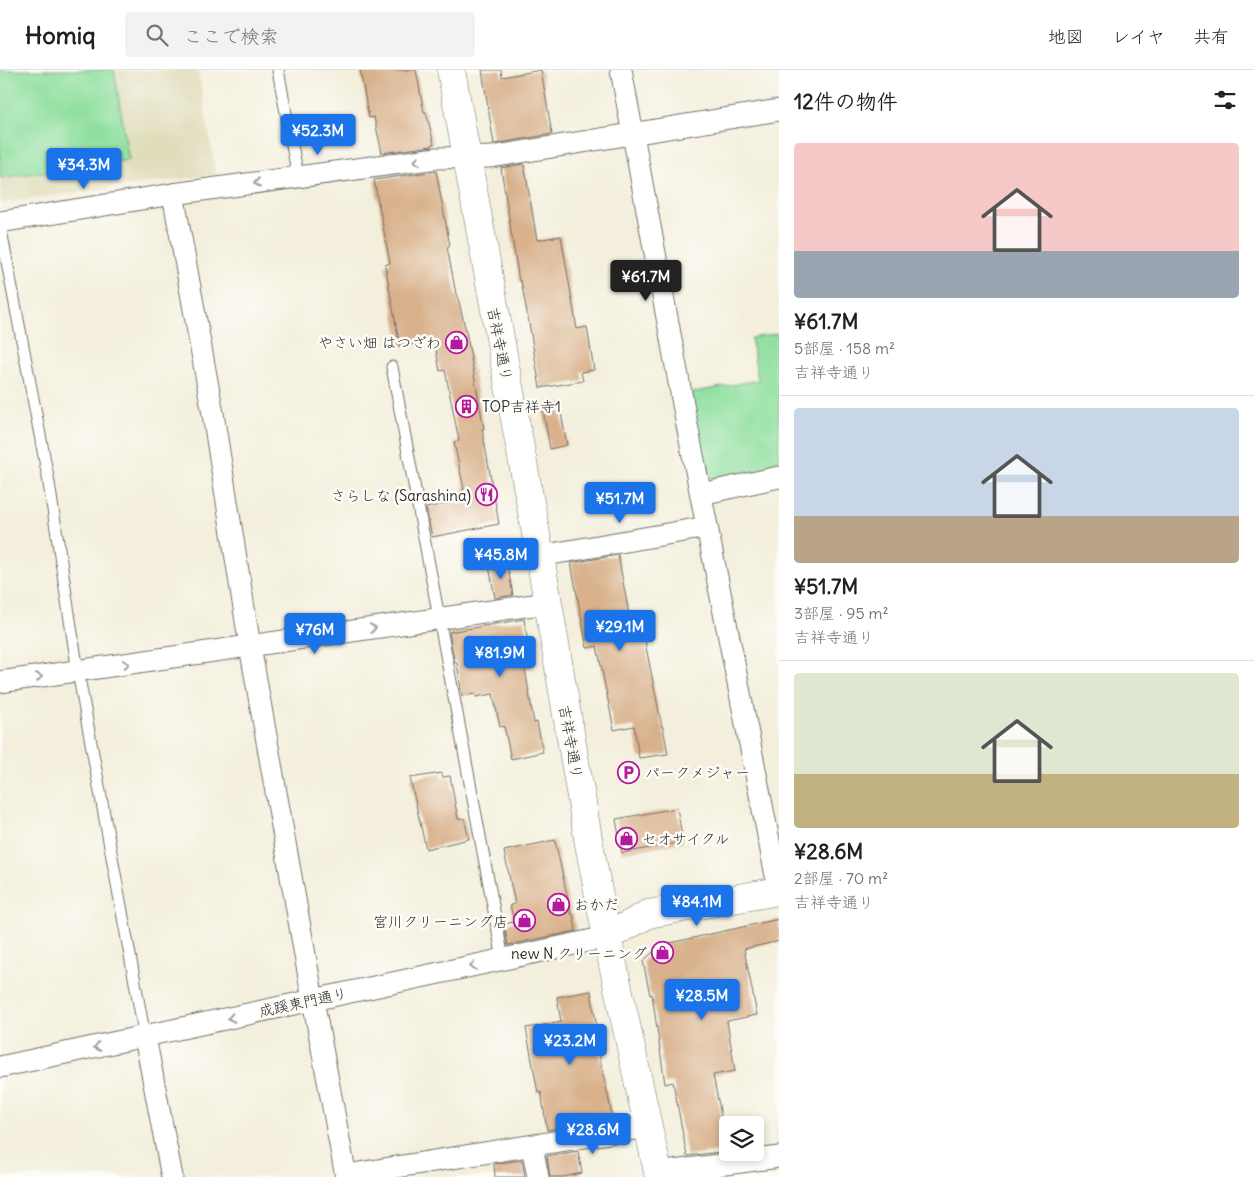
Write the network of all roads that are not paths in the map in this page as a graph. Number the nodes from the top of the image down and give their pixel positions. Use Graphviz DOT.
graph roads {
  1 [pos="278,70"];
  2 [pos="451,70"];
  3 [pos="621,70"];
  4 [pos="779,110"];
  5 [pos="633,133"];
  6 [pos="466,158"];
  7 [pos="298,177"];
  8 [pos="173,194"];
  9 [pos="0,224"];
  10 [pos="392,367"];
  11 [pos="779,477"];
  12 [pos="701,494"];
  13 [pos="707,527"];
  14 [pos="540,556"];
  15 [pos="547,603"];
  16 [pos="437,619"];
  17 [pos="250,646"];
  18 [pos="78,672"];
  19 [pos="0,682"];
  20 [pos="779,891"];
  21 [pos="607,937"];
  22 [pos="502,960"];
  23 [pos="313,1000"];
  24 [pos="145,1037"];
  25 [pos="0,1067"];
  26 [pos="648,1127"];
  27 [pos="532,1146"];
  28 [pos="779,1157"];
  29 [pos="658,1175"];
  30 [pos="346,1176"];
  31 [pos="172,1177"];
  32 [pos="538,1177"];
  1 -- 7 [label="lane"];
  2 -- 6 [label="main road, 吉祥寺通り"];
  3 -- 5 [label="street"];
  4 -- 5 [label="street"];
  5 -- 6 [label="street"];
  5 -- 12 [label="street"];
  6 -- 7 [label="street, one-way"];
  6 -- 14 [label="main road, 吉祥寺通り"];
  7 -- 8 [label="street, one-way"];
  8 -- 9 [label="street"];
  8 -- 17 [label="street"];
  9 -- 18 [label="lane"];
  10 -- 16 [label="lane"];
  11 -- 12 [label="street"];
  12 -- 13 [label="street"];
  13 -- 14 [label="street"];
  13 -- 20 [label="street"];
  14 -- 15 [label="main road, 吉祥寺通り"];
  15 -- 16 [label="street"];
  15 -- 21 [label="main road, 吉祥寺通り"];
  17 -- 16 [label="street, one-way"];
  16 -- 22 [label="lane"];
  18 -- 17 [label="street, one-way"];
  17 -- 23 [label="street"];
  19 -- 18 [label="street, one-way"];
  18 -- 24 [label="lane"];
  20 -- 21 [label="main road"];
  21 -- 22 [label="street, 成蹊東門通り"];
  21 -- 26 [label="main road, 吉祥寺通り"];
  22 -- 23 [label="street, 成蹊東門通り, one-way"];
  23 -- 24 [label="street, 成蹊東門通り, one-way"];
  23 -- 30 [label="street"];
  24 -- 25 [label="street, 成蹊東門通り, one-way"];
  24 -- 31 [label="street"];
  26 -- 27 [label="street"];
  26 -- 29 [label="main road, 吉祥寺通り"];
  27 -- 30 [label="street"];
  27 -- 32 [label="street"];
  28 -- 29 [label="street"];
}
